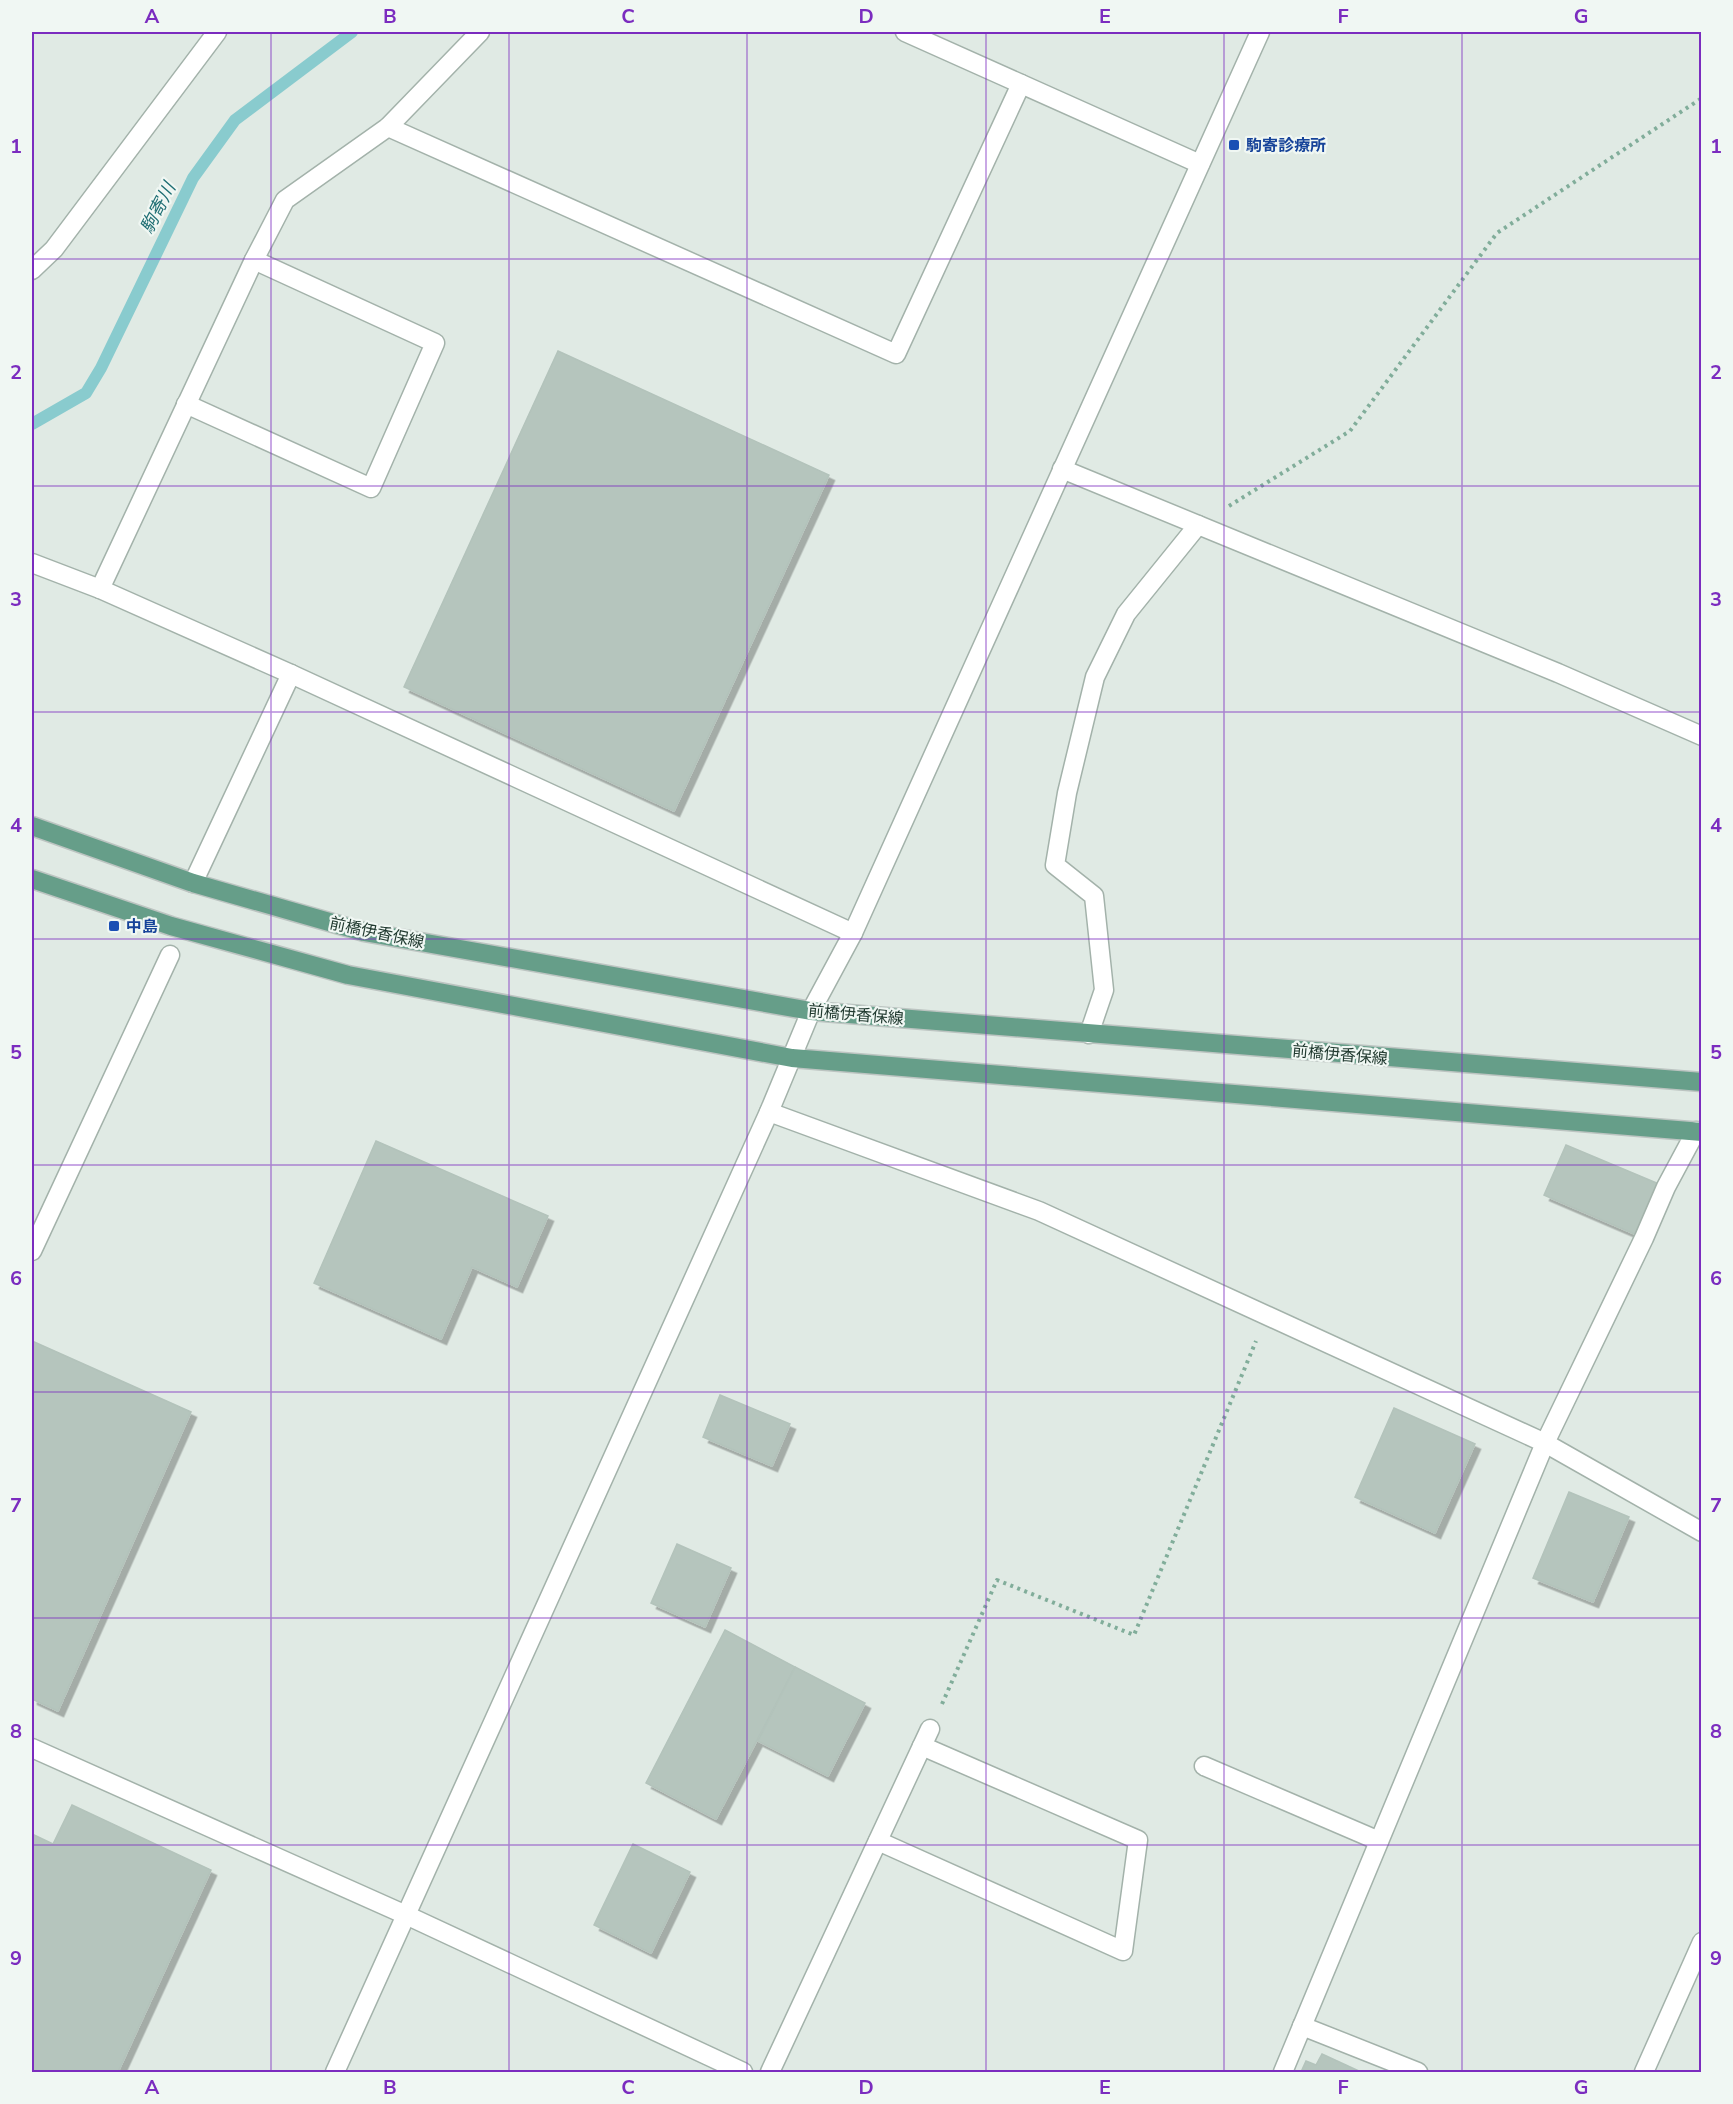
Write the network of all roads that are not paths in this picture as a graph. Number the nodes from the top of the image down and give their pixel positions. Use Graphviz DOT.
graph roads {
  1 [pos="218,32"];
  2 [pos="480,32"];
  3 [pos="905,32"];
  4 [pos="1260,32"];
  5 [pos="1021,84"];
  6 [pos="388,127"];
  7 [pos="1200,164"];
  8 [pos="254,260"];
  9 [pos="32,270"];
  10 [pos="186,404"];
  11 [pos="1062,469"];
  12 [pos="1198,525"];
  13 [pos="32,563"];
  14 [pos="100,589"];
  15 [pos="291,674"];
  16 [pos="1701,736"];
  17 [pos="32,826"];
  18 [pos="32,879"];
  19 [pos="192,884"];
  20 [pos="853,933"];
  21 [pos="170,955"];
  22 [pos="811,1011"];
  23 [pos="1089,1034"];
  24 [pos="792,1058"];
  25 [pos="1701,1082"];
  26 [pos="769,1112"];
  27 [pos="1699,1132"];
  28 [pos="32,1251"];
  29 [pos="1545,1443"];
  30 [pos="1701,1532"];
  31 [pos="32,1748"];
  32 [pos="1204,1766"];
  33 [pos="878,1841"];
  34 [pos="1379,1841"];
  35 [pos="406,1916"];
  36 [pos="1701,1942"];
  37 [pos="1302,2026"];
  38 [pos="335,2073"];
  39 [pos="743,2073"];
  40 [pos="770,2073"];
  41 [pos="1282,2073"];
  42 [pos="1418,2073"];
  43 [pos="1644,2073"];
  1 -- 9 [label="street"];
  2 -- 6 [label="street"];
  3 -- 5 [label="street"];
  4 -- 7 [label="street"];
  5 -- 6 [label="street"];
  5 -- 7 [label="street"];
  6 -- 8 [label="street"];
  7 -- 11 [label="street"];
  8 -- 10 [label="street"];
  8 -- 10 [label="street"];
  10 -- 14 [label="street"];
  11 -- 12 [label="street"];
  11 -- 20 [label="street"];
  12 -- 16 [label="street"];
  12 -- 23 [label="street"];
  13 -- 14 [label="street"];
  14 -- 15 [label="street"];
  15 -- 19 [label="street"];
  15 -- 20 [label="street"];
  17 -- 19 [label="main road, 前橋伊香保線"];
  18 -- 24 [label="main road"];
  19 -- 22 [label="main road, 前橋伊香保線"];
  20 -- 22 [label="street"];
  21 -- 28 [label="street"];
  22 -- 23 [label="main road, 前橋伊香保線"];
  22 -- 24 [label="street"];
  23 -- 25 [label="main road, 前橋伊香保線"];
  24 -- 26 [label="street"];
  24 -- 27 [label="main road"];
  26 -- 29 [label="street"];
  26 -- 35 [label="street"];
  27 -- 29 [label="street"];
  29 -- 30 [label="street"];
  29 -- 34 [label="street"];
  31 -- 35 [label="street"];
  32 -- 34 [label="street"];
  33 -- 33 [label="street"];
  33 -- 40 [label="street"];
  34 -- 37 [label="street"];
  35 -- 38 [label="street"];
  35 -- 39 [label="street"];
  36 -- 43 [label="street"];
  37 -- 41 [label="street"];
  37 -- 42 [label="street"];
}
